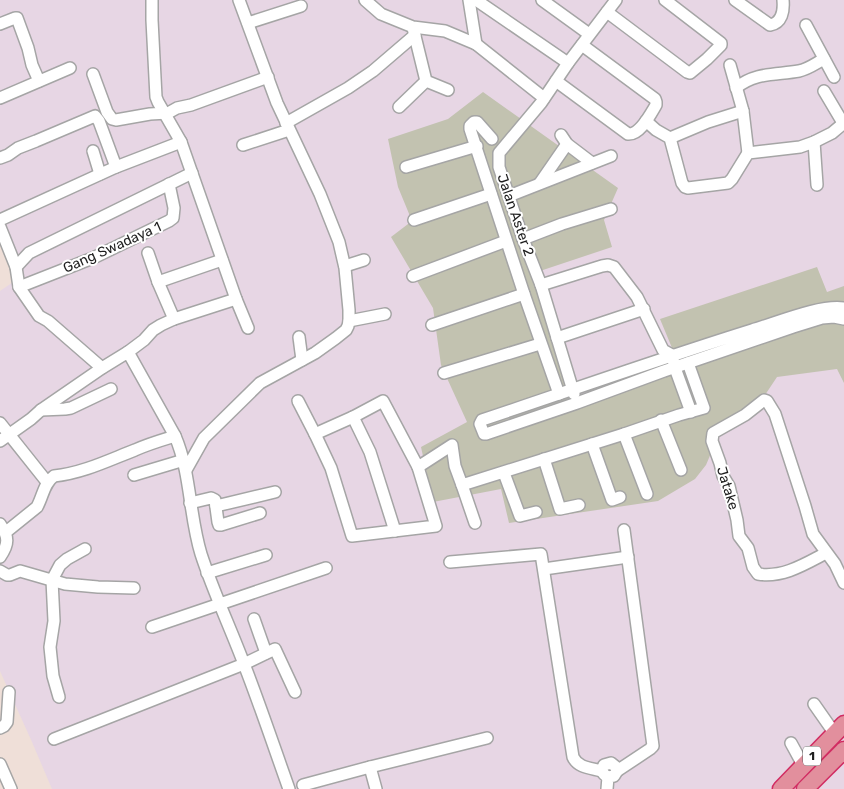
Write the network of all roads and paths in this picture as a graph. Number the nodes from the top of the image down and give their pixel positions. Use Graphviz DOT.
graph roads {
  1 [pos="152,0"];
  2 [pos="239,0"];
  3 [pos="365,0"];
  4 [pos="469,0"];
  5 [pos="476,0"];
  6 [pos="542,0"];
  7 [pos="665,0"];
  8 [pos="736,0"];
  9 [pos="783,0"];
  10 [pos="610,4"];
  11 [pos="301,6"];
  12 [pos="248,23"];
  13 [pos="0,24"];
  14 [pos="806,25"];
  15 [pos="414,31"];
  16 [pos="589,34"];
  17 [pos="476,44"];
  18 [pos="582,45"];
  19 [pos="824,59"];
  20 [pos="568,63"];
  21 [pos="730,66"];
  22 [pos="70,68"];
  23 [pos="93,74"];
  24 [pos="268,77"];
  25 [pos="834,77"];
  26 [pos="426,81"];
  27 [pos="556,81"];
  28 [pos="39,82"];
  29 [pos="736,88"];
  30 [pos="448,90"];
  31 [pos="824,91"];
  32 [pos="0,98"];
  33 [pos="544,98"];
  34 [pos="399,107"];
  35 [pos="743,111"];
  36 [pos="170,112"];
  37 [pos="646,121"];
  38 [pos="844,123"];
  39 [pos="288,126"];
  40 [pos="670,138"];
  41 [pos="492,139"];
  42 [pos="181,142"];
  43 [pos="814,142"];
  44 [pos="243,145"];
  45 [pos="477,146"];
  46 [pos="93,151"];
  47 [pos="748,153"];
  48 [pos="611,156"];
  49 [pos="0,158"];
  50 [pos="592,163"];
  51 [pos="116,167"];
  52 [pos="406,167"];
  53 [pos="192,173"];
  54 [pos="100,174"];
  55 [pos="540,183"];
  56 [pos="169,184"];
  57 [pos="817,185"];
  58 [pos="491,194"];
  59 [pos="508,196"];
  60 [pos="611,209"];
  61 [pos="0,220"];
  62 [pos="414,220"];
  63 [pos="0,227"];
  64 [pos="523,239"];
  65 [pos="506,241"];
  66 [pos="148,253"];
  67 [pos="222,260"];
  68 [pos="364,260"];
  69 [pos="345,266"];
  70 [pos="16,268"];
  71 [pos="413,276"];
  72 [pos="158,282"];
  73 [pos="540,285"];
  74 [pos="19,287"];
  75 [pos="524,294"];
  76 [pos="236,300"];
  77 [pos="644,310"];
  78 [pos="840,313"];
  79 [pos="385,314"];
  80 [pos="174,319"];
  81 [pos="349,321"];
  82 [pos="432,325"];
  83 [pos="248,328"];
  84 [pos="299,337"];
  85 [pos="557,338"];
  86 [pos="540,344"];
  87 [pos="128,352"];
  88 [pos="665,355"];
  89 [pos="302,360"];
  90 [pos="688,363"];
  91 [pos="102,368"];
  92 [pos="675,368"];
  93 [pos="664,371"];
  94 [pos="444,373"];
  95 [pos="111,389"];
  96 [pos="572,389"];
  97 [pos="559,394"];
  98 [pos="298,401"];
  99 [pos="577,403"];
  100 [pos="41,410"];
  101 [pos="691,412"];
  102 [pos="353,417"];
  103 [pos="662,420"];
  104 [pos="0,424"];
  105 [pos="315,434"];
  106 [pos="624,434"];
  107 [pos="175,436"];
  108 [pos="5,438"];
  109 [pos="592,444"];
  110 [pos="544,459"];
  111 [pos="185,465"];
  112 [pos="418,468"];
  113 [pos="681,470"];
  114 [pos="504,473"];
  115 [pos="134,475"];
  116 [pos="47,482"];
  117 [pos="462,485"];
  118 [pos="274,492"];
  119 [pos="647,494"];
  120 [pos="620,497"];
  121 [pos="190,503"];
  122 [pos="579,505"];
  123 [pos="216,506"];
  124 [pos="536,512"];
  125 [pos="260,513"];
  126 [pos="475,523"];
  127 [pos="3,528"];
  128 [pos="624,530"];
  129 [pos="395,531"];
  130 [pos="85,549"];
  131 [pos="826,552"];
  132 [pos="266,555"];
  133 [pos="0,557"];
  134 [pos="628,557"];
  135 [pos="450,562"];
  136 [pos="326,568"];
  137 [pos="544,569"];
  138 [pos="0,571"];
  139 [pos="207,573"];
  140 [pos="52,580"];
  141 [pos="844,583"];
  142 [pos="134,588"];
  143 [pos="220,604"];
  144 [pos="254,619"];
  145 [pos="152,627"];
  146 [pos="266,653"];
  147 [pos="244,664"];
  148 [pos="9,692"];
  149 [pos="295,692"];
  150 [pos="60,697"];
  151 [pos="814,704"];
  152 [pos="0,728"];
  153 [pos="839,729"];
  154 [pos="487,738"];
  155 [pos="54,739"];
  156 [pos="791,743"];
  157 [pos="844,750"];
  158 [pos="0,764"];
  159 [pos="803,765"];
  160 [pos="370,767"];
  161 [pos="609,777"];
  162 [pos="303,785"];
  163 [pos="813,786"];
  164 [pos="11,789"];
  165 [pos="289,789"];
  166 [pos="376,789"];
  167 [pos="780,789"];
  1 -- 36 [label="street"];
  2 -- 12 [label="street"];
  3 -- 15 [label="street"];
  4 -- 17 [label="street"];
  5 -- 20 [label="street"];
  6 -- 16 [label="street"];
  7 -- 10 [label="street"];
  8 -- 9 [label="street"];
  10 -- 16 [label="street, Jalan Aster 2"];
  11 -- 12 [label="street"];
  12 -- 24 [label="street"];
  13 -- 28 [label="street"];
  14 -- 19 [label="street"];
  15 -- 17 [label="street"];
  15 -- 26 [label="street"];
  15 -- 39 [label="street"];
  16 -- 18 [label="street, Jalan Aster 2"];
  17 -- 33 [label="street"];
  18 -- 20 [label="street, Jalan Aster 2"];
  18 -- 37 [label="street"];
  19 -- 25 [label="street"];
  19 -- 29 [label="street"];
  20 -- 27 [label="street, Jalan Aster 2"];
  21 -- 29 [label="street"];
  22 -- 28 [label="street"];
  23 -- 36 [label="street"];
  24 -- 36 [label="street"];
  24 -- 39 [label="street"];
  26 -- 30 [label="street"];
  26 -- 34 [label="street"];
  27 -- 33 [label="street, Jalan Aster 2"];
  27 -- 37 [label="street"];
  28 -- 32 [label="street"];
  29 -- 35 [label="street"];
  31 -- 38 [label="street"];
  33 -- 59 [label="street, Jalan Aster 2"];
  35 -- 40 [label="street"];
  35 -- 47 [label="street"];
  36 -- 42 [label="street"];
  37 -- 40 [label="street"];
  38 -- 43 [label="street"];
  39 -- 44 [label="street"];
  39 -- 69 [label="street"];
  40 -- 47 [label="street"];
  41 -- 45 [label="street"];
  42 -- 51 [label="street"];
  42 -- 53 [label="street"];
  43 -- 47 [label="street"];
  43 -- 57 [label="street"];
  45 -- 52 [label="street"];
  45 -- 58 [label="street"];
  46 -- 54 [label="street"];
  48 -- 50 [label="street"];
  49 -- 51 [label="street"];
  50 -- 55 [label="street"];
  50 -- 55 [label="street"];
  51 -- 54 [label="street"];
  53 -- 56 [label="street"];
  53 -- 67 [label="street"];
  54 -- 61 [label="street"];
  55 -- 59 [label="street"];
  56 -- 70 [label="street"];
  56 -- 74 [label="street, Gang Swadaya 1"];
  58 -- 62 [label="street"];
  58 -- 65 [label="street"];
  59 -- 64 [label="street, Jalan Aster 2"];
  60 -- 64 [label="street"];
  63 -- 70 [label="street"];
  64 -- 73 [label="street, Jalan Aster 2"];
  65 -- 71 [label="street"];
  65 -- 75 [label="street"];
  66 -- 72 [label="street"];
  67 -- 72 [label="street"];
  67 -- 76 [label="street"];
  68 -- 69 [label="street"];
  69 -- 81 [label="street"];
  70 -- 74 [label="street"];
  72 -- 80 [label="street"];
  73 -- 77 [label="street"];
  73 -- 85 [label="street, Jalan Aster 2"];
  74 -- 91 [label="street"];
  75 -- 82 [label="street"];
  75 -- 86 [label="street"];
  76 -- 80 [label="street"];
  76 -- 83 [label="street"];
  77 -- 85 [label="street"];
  77 -- 88 [label="street"];
  78 -- 88 [label="street"];
  78 -- 90 [label="street"];
  79 -- 81 [label="street"];
  80 -- 87 [label="street"];
  81 -- 89 [label="street"];
  84 -- 89 [label="street"];
  85 -- 96 [label="street, Jalan Aster 2"];
  86 -- 94 [label="street"];
  86 -- 97 [label="street"];
  87 -- 91 [label="street"];
  87 -- 107 [label="street"];
  88 -- 92 [label="street"];
  88 -- 93 [label="street"];
  88 -- 96 [label="street"];
  89 -- 111 [label="street"];
  90 -- 92 [label="street"];
  90 -- 101 [label="street"];
  91 -- 100 [label="street"];
  92 -- 93 [label="street"];
  92 -- 101 [label="street"];
  93 -- 99 [label="street"];
  95 -- 100 [label="street"];
  96 -- 97 [label="street"];
  96 -- 99 [label="street, Jalan Aster 2"];
  97 -- 99 [label="street"];
  98 -- 105 [label="street"];
  100 -- 108 [label="street"];
  101 -- 103 [label="street"];
  102 -- 105 [label="street"];
  102 -- 112 [label="street"];
  102 -- 129 [label="street"];
  103 -- 106 [label="street"];
  103 -- 113 [label="street"];
  104 -- 108 [label="street"];
  105 -- 129 [label="street"];
  106 -- 109 [label="street"];
  106 -- 119 [label="street"];
  107 -- 111 [label="street"];
  107 -- 116 [label="street"];
  108 -- 116 [label="street"];
  109 -- 110 [label="street"];
  109 -- 120 [label="street"];
  110 -- 114 [label="street"];
  110 -- 122 [label="street"];
  111 -- 115 [label="street"];
  111 -- 121 [label="street"];
  112 -- 117 [label="street"];
  112 -- 129 [label="street"];
  114 -- 117 [label="street"];
  114 -- 124 [label="street"];
  116 -- 127 [label="street"];
  117 -- 126 [label="street"];
  118 -- 123 [label="street"];
  121 -- 123 [label="street"];
  121 -- 139 [label="street"];
  123 -- 125 [label="street"];
  127 -- 133 [label="street"];
  128 -- 134 [label="street"];
  130 -- 140 [label="street"];
  131 -- 131 [label="street, Jatake"];
  131 -- 141 [label="street"];
  132 -- 139 [label="street"];
  134 -- 137 [label="street"];
  134 -- 161 [label="street"];
  135 -- 137 [label="street"];
  136 -- 143 [label="street"];
  137 -- 161 [label="street"];
  138 -- 140 [label="street"];
  139 -- 143 [label="street"];
  140 -- 142 [label="street"];
  140 -- 150 [label="street"];
  143 -- 145 [label="street"];
  143 -- 147 [label="street"];
  144 -- 146 [label="street"];
  146 -- 147 [label="street"];
  146 -- 149 [label="street"];
  147 -- 155 [label="street"];
  147 -- 165 [label="street"];
  148 -- 152 [label="street"];
  151 -- 153 [label="street"];
  153 -- 159 [label="highway, 1"];
  154 -- 160 [label="street"];
  156 -- 159 [label="street"];
  157 -- 163 [label="highway, 1"];
  158 -- 164 [label="street"];
  159 -- 167 [label="highway, 1"];
  160 -- 162 [label="street"];
  160 -- 166 [label="street"];
}
